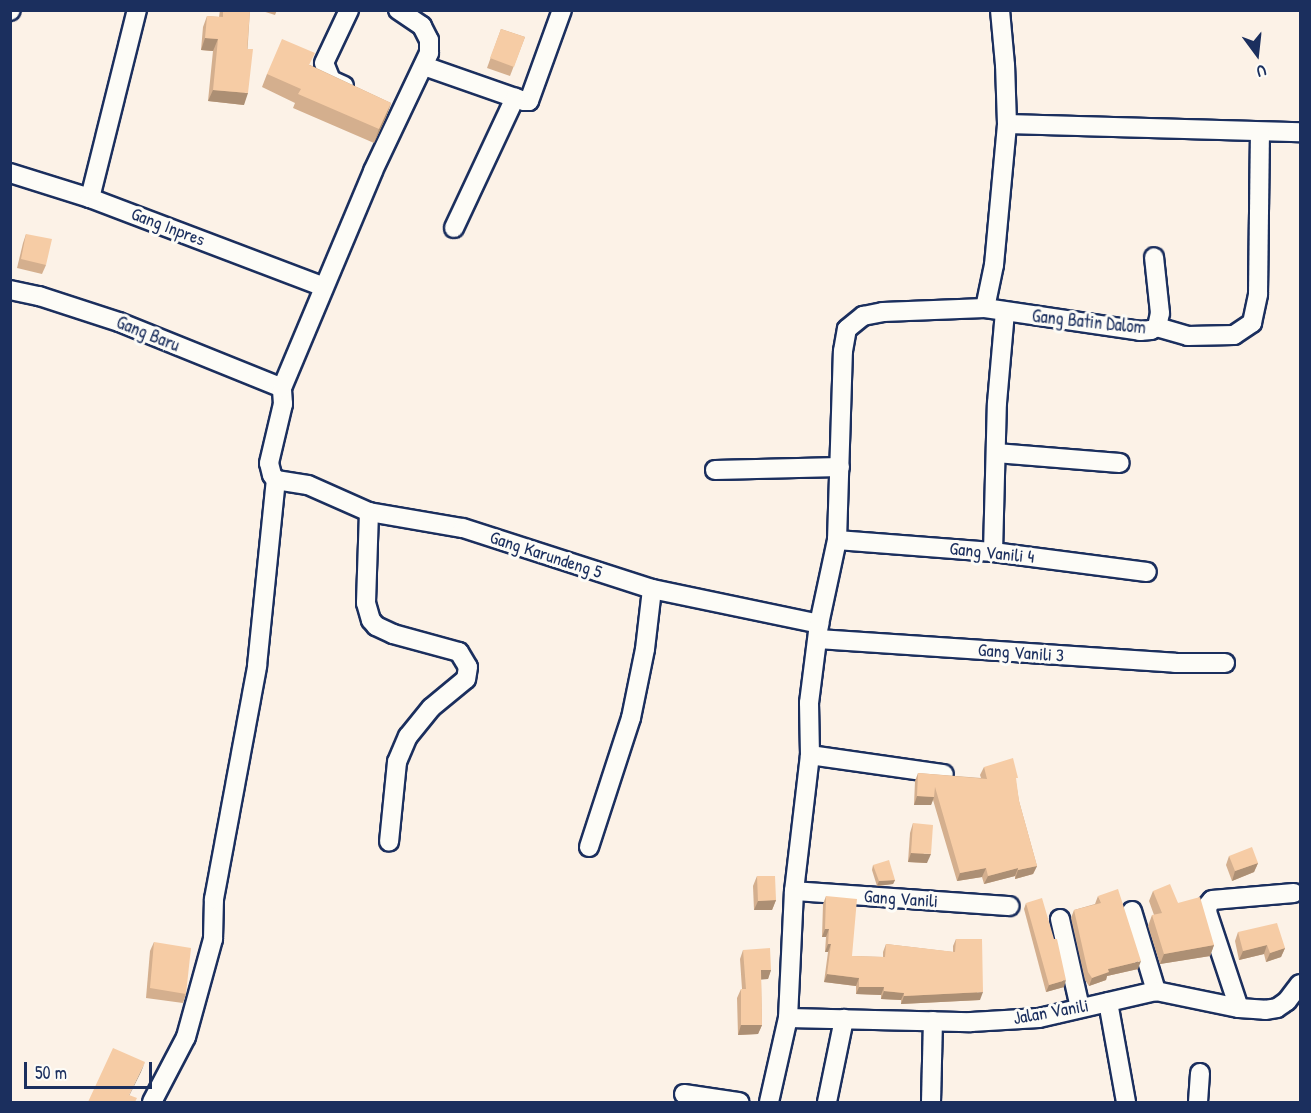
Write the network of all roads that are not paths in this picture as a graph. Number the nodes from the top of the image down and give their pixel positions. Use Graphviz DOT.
graph roads {
  1 [pos="137,10"];
  2 [pos="349,10"];
  3 [pos="398,10"];
  4 [pos="561,10"];
  5 [pos="1000,10"];
  6 [pos="424,66"];
  7 [pos="361,94"];
  8 [pos="515,98"];
  9 [pos="381,102"];
  10 [pos="401,111"];
  11 [pos="1007,124"];
  12 [pos="1260,132"];
  13 [pos="1300,132"];
  14 [pos="10,173"];
  15 [pos="90,198"];
  16 [pos="454,228"];
  17 [pos="1154,257"];
  18 [pos="324,287"];
  19 [pos="10,290"];
  20 [pos="986,308"];
  21 [pos="1005,312"];
  22 [pos="1157,327"];
  23 [pos="282,388"];
  24 [pos="996,453"];
  25 [pos="1120,463"];
  26 [pos="840,466"];
  27 [pos="715,470"];
  28 [pos="276,480"];
  29 [pos="369,512"];
  30 [pos="837,540"];
  31 [pos="993,552"];
  32 [pos="1147,572"];
  33 [pos="652,589"];
  34 [pos="818,632"];
  35 [pos="1224,663"];
  36 [pos="810,755"];
  37 [pos="944,774"];
  38 [pos="389,842"];
  39 [pos="589,847"];
  40 [pos="794,891"];
  41 [pos="1294,893"];
  42 [pos="1008,906"];
  43 [pos="1132,911"];
  44 [pos="1060,919"];
  45 [pos="1300,984"];
  46 [pos="1156,991"];
  47 [pos="1108,1002"];
  48 [pos="1080,1008"];
  49 [pos="1239,1008"];
  50 [pos="788,1018"];
  51 [pos="844,1019"];
  52 [pos="933,1021"];
  53 [pos="1200,1073"];
  54 [pos="684,1094"];
  55 [pos="152,1102"];
  56 [pos="739,1102"];
  57 [pos="770,1102"];
  58 [pos="826,1102"];
  59 [pos="931,1102"];
  60 [pos="1126,1102"];
  61 [pos="1198,1102"];
  1 -- 15 [label="street"];
  2 -- 7 [label="street"];
  3 -- 6 [label="street"];
  4 -- 8 [label="street"];
  5 -- 11 [label="street"];
  6 -- 8 [label="street"];
  6 -- 10 [label="street"];
  8 -- 16 [label="street"];
  9 -- 10 [label="street"];
  10 -- 18 [label="street"];
  11 -- 12 [label="street"];
  11 -- 20 [label="street"];
  12 -- 13 [label="street"];
  12 -- 22 [label="street"];
  14 -- 15 [label="street, Gang Inpres"];
  15 -- 18 [label="street, Gang Inpres"];
  17 -- 22 [label="street, Gang Batin Dalom"];
  18 -- 23 [label="street"];
  19 -- 23 [label="street, Gang Baru"];
  20 -- 21 [label="street, Gang Batin Dalom"];
  20 -- 26 [label="street, Gang Batin Dalom"];
  21 -- 22 [label="street, Gang Batin Dalom"];
  21 -- 24 [label="street"];
  23 -- 28 [label="street"];
  24 -- 25 [label="street"];
  24 -- 31 [label="street"];
  26 -- 27 [label="street"];
  26 -- 30 [label="street, Gang Batin Dalom"];
  28 -- 29 [label="street, Gang Karundeng 5"];
  28 -- 55 [label="street"];
  29 -- 33 [label="street, Gang Karundeng 5"];
  29 -- 38 [label="street"];
  30 -- 31 [label="street, Gang Vanili 4"];
  30 -- 34 [label="street, Gang Batin Dalom"];
  31 -- 32 [label="street, Gang Vanili 4"];
  33 -- 34 [label="street, Gang Karundeng 5"];
  33 -- 39 [label="street"];
  34 -- 35 [label="street, Gang Vanili 3"];
  34 -- 36 [label="street, Gang Batin Dalom"];
  36 -- 37 [label="street"];
  36 -- 40 [label="street, Gang Batin Dalom"];
  40 -- 42 [label="street, Gang Vanili"];
  40 -- 50 [label="street, Gang Batin Dalom"];
  41 -- 49 [label="street"];
  43 -- 46 [label="street"];
  44 -- 48 [label="street"];
  45 -- 49 [label="street, Jalan Vanili"];
  46 -- 47 [label="street, Jalan Vanili"];
  46 -- 49 [label="street, Jalan Vanili"];
  47 -- 48 [label="street, Jalan Vanili"];
  47 -- 60 [label="street"];
  48 -- 52 [label="street, Jalan Vanili"];
  50 -- 51 [label="street, Jalan Vanili"];
  50 -- 57 [label="street, Gang Batin Dalom"];
  51 -- 52 [label="street, Jalan Vanili"];
  51 -- 58 [label="street"];
  52 -- 59 [label="street"];
  53 -- 61 [label="street"];
  54 -- 56 [label="street"];
}
